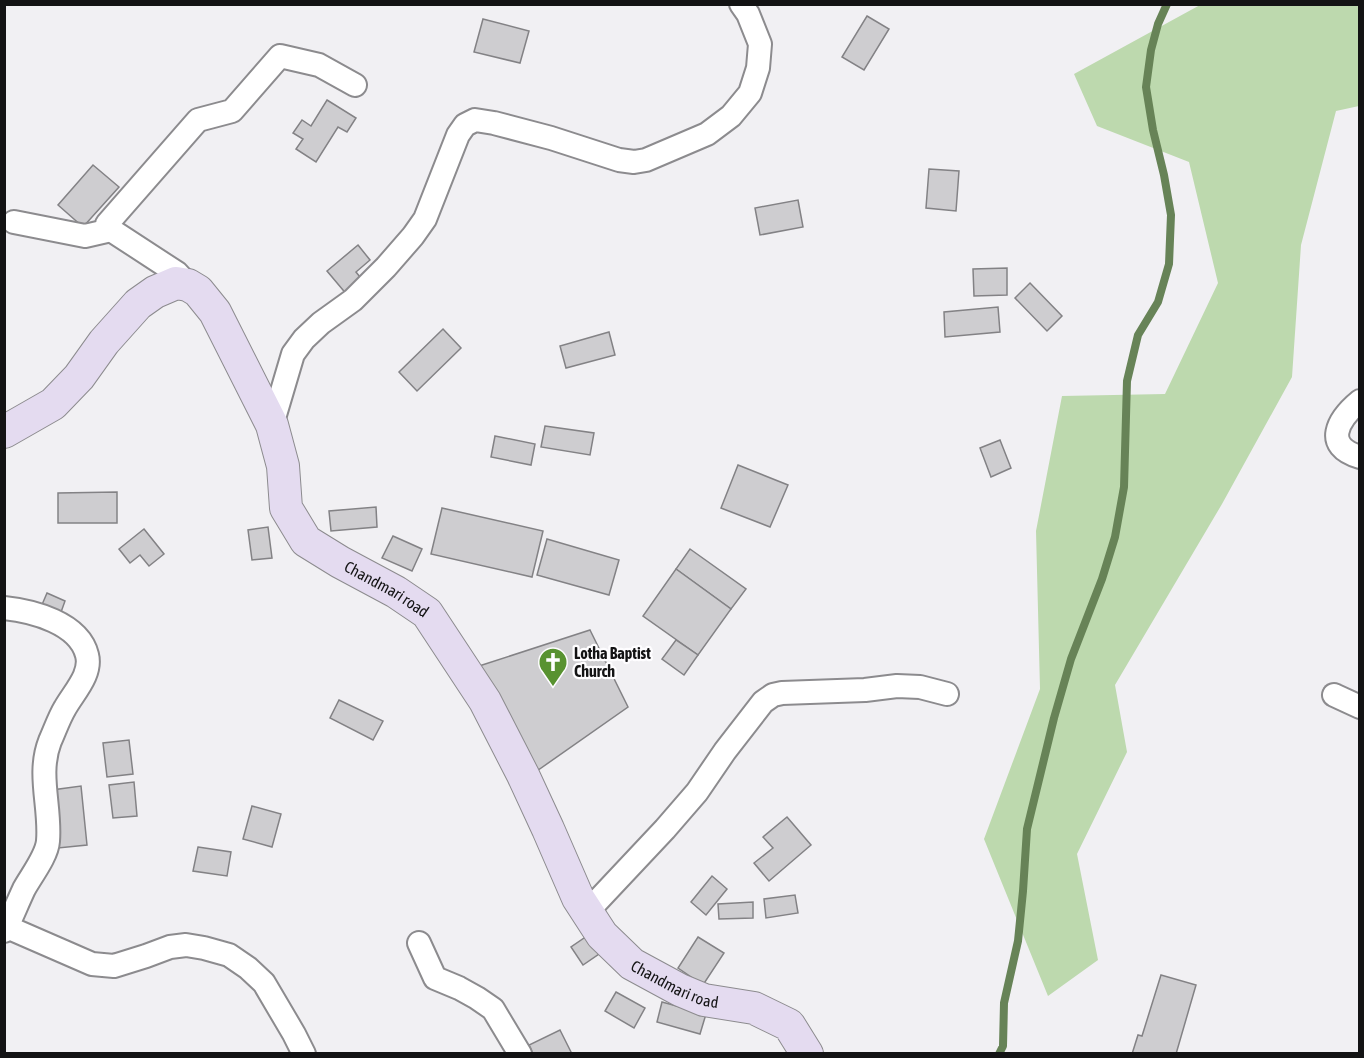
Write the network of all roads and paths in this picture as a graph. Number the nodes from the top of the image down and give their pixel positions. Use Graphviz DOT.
graph roads {
  1 [pos="741,4"];
  2 [pos="355,85"];
  3 [pos="14,222"];
  4 [pos="111,230"];
  5 [pos="188,285"];
  6 [pos="1359,401"];
  7 [pos="272,425"];
  8 [pos="4,432"];
  9 [pos="1359,457"];
  10 [pos="4,608"];
  11 [pos="947,694"];
  12 [pos="1334,695"];
  13 [pos="1359,707"];
  14 [pos="587,912"];
  15 [pos="6,929"];
  16 [pos="419,943"];
  17 [pos="304,1053"];
  18 [pos="520,1053"];
  19 [pos="807,1053"];
  1 -- 7 [label="street"];
  2 -- 4 [label="street"];
  3 -- 4 [label="street"];
  4 -- 5 [label="street"];
  5 -- 7 [label="main road, Chandmari road"];
  5 -- 8 [label="main road"];
  6 -- 9 [label="street"];
  7 -- 14 [label="main road, Chandmari road"];
  10 -- 15 [label="street"];
  11 -- 14 [label="street"];
  12 -- 13 [label="street"];
  14 -- 19 [label="main road, Chandmari road"];
  15 -- 17 [label="street"];
  16 -- 18 [label="street"];
}
